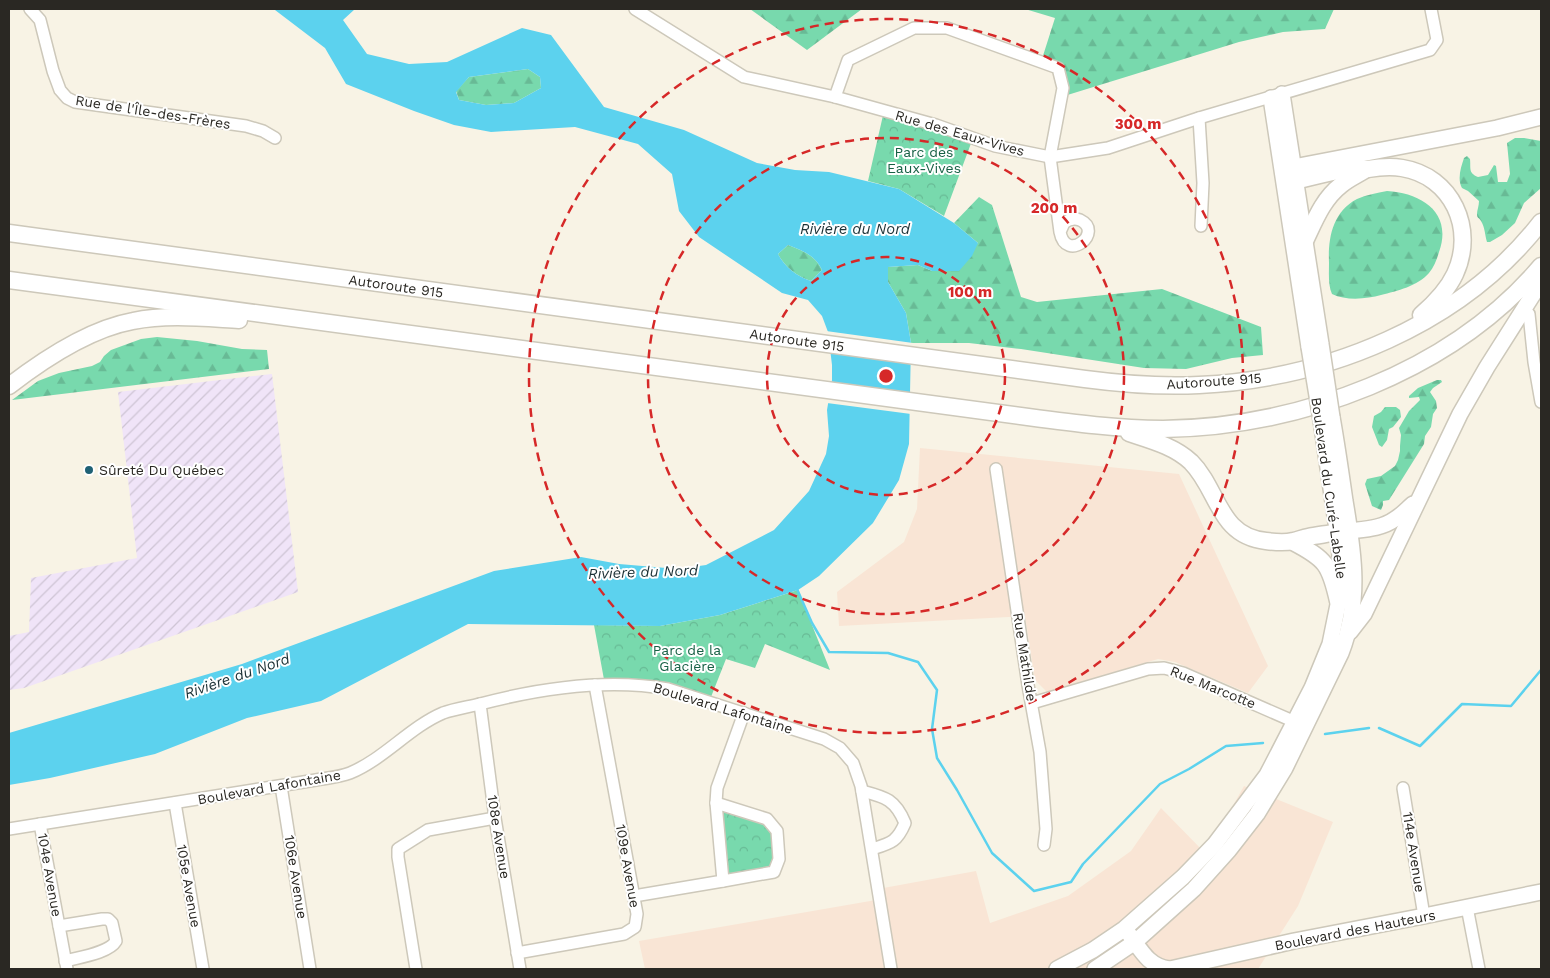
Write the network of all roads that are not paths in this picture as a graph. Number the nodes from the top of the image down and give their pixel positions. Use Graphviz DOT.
graph roads {
  1 [pos="30,9"];
  2 [pos="635,9"];
  3 [pos="1431,9"];
  4 [pos="1277,96"];
  5 [pos="835,97"];
  6 [pos="1541,117"];
  7 [pos="1199,118"];
  8 [pos="275,138"];
  9 [pos="1050,157"];
  10 [pos="1366,169"];
  11 [pos="1289,175"];
  12 [pos="1541,222"];
  13 [pos="1201,226"];
  14 [pos="1060,232"];
  15 [pos="9,234"];
  16 [pos="1305,241"];
  17 [pos="1541,266"];
  18 [pos="9,280"];
  19 [pos="1541,282"];
  20 [pos="1529,308"];
  21 [pos="334,323"];
  22 [pos="1398,334"];
  23 [pos="1315,345"];
  24 [pos="9,386"];
  25 [pos="1540,388"];
  26 [pos="1541,402"];
  27 [pos="1110,427"];
  28 [pos="996,469"];
  29 [pos="1419,499"];
  30 [pos="1344,531"];
  31 [pos="1292,542"];
  32 [pos="1338,601"];
  33 [pos="1347,635"];
  34 [pos="595,685"];
  35 [pos="1032,703"];
  36 [pos="480,704"];
  37 [pos="744,713"];
  38 [pos="1300,724"];
  39 [pos="282,786"];
  40 [pos="1403,788"];
  41 [pos="862,791"];
  42 [pos="175,803"];
  43 [pos="716,803"];
  44 [pos="495,818"];
  45 [pos="40,824"];
  46 [pos="9,829"];
  47 [pos="1044,845"];
  48 [pos="872,849"];
  49 [pos="723,881"];
  50 [pos="1541,892"];
  51 [pos="634,896"];
  52 [pos="1468,907"];
  53 [pos="1424,916"];
  54 [pos="59,926"];
  55 [pos="1124,928"];
  56 [pos="1135,942"];
  57 [pos="517,952"];
  58 [pos="66,965"];
  59 [pos="203,969"];
  60 [pos="310,969"];
  61 [pos="416,969"];
  62 [pos="520,969"];
  63 [pos="891,969"];
  64 [pos="1057,969"];
  65 [pos="1095,969"];
  66 [pos="1170,969"];
  67 [pos="1479,969"];
  1 -- 8 [label="street, Rue de l'Île-des-Frères"];
  2 -- 5 [label="street, Rue des Eaux-Vives"];
  3 -- 4 [label="street, Rue des Eaux-Vives"];
  4 -- 7 [label="street, Rue des Eaux-Vives"];
  4 -- 11 [label="main road"];
  5 -- 9 [label="street, Rue des Eaux-Vives"];
  5 -- 9 [label="street"];
  6 -- 11 [label="main road"];
  7 -- 9 [label="street, Rue des Eaux-Vives"];
  7 -- 13 [label="street"];
  9 -- 14 [label="street"];
  10 -- 11 [label="highway"];
  10 -- 16 [label="highway"];
  10 -- 22 [label="highway"];
  11 -- 16 [label="main road, Boulevard du Curé-Labelle"];
  11 -- 23 [label="main road, Boulevard du Curé-Labelle"];
  12 -- 22 [label="highway, Autoroute 915"];
  15 -- 22 [label="highway, Autoroute 915"];
  16 -- 23 [label="main road, Boulevard du Curé-Labelle"];
  17 -- 27 [label="highway"];
  18 -- 21 [label="highway"];
  19 -- 20 [label="main road"];
  20 -- 25 [label="street"];
  20 -- 29 [label="main road"];
  21 -- 24 [label="highway"];
  21 -- 27 [label="highway"];
  23 -- 30 [label="main road, Boulevard du Curé-Labelle, bridge"];
  25 -- 26 [label="street"];
  27 -- 31 [label="highway"];
  28 -- 35 [label="street, Rue Mathilde"];
  29 -- 30 [label="main road"];
  29 -- 33 [label="main road"];
  30 -- 31 [label="highway"];
  30 -- 32 [label="main road, Boulevard du Curé-Labelle"];
  30 -- 33 [label="main road, Boulevard du Curé-Labelle"];
  31 -- 32 [label="highway"];
  32 -- 38 [label="main road, Boulevard du Curé-Labelle"];
  33 -- 38 [label="main road, Boulevard du Curé-Labelle"];
  34 -- 36 [label="street, Boulevard Lafontaine"];
  34 -- 37 [label="street, Boulevard Lafontaine"];
  34 -- 51 [label="street, 109e Avenue"];
  35 -- 38 [label="street, Rue Marcotte"];
  35 -- 47 [label="street, Rue Mathilde"];
  36 -- 39 [label="street, Boulevard Lafontaine"];
  36 -- 44 [label="street, 108e Avenue"];
  37 -- 41 [label="street, Boulevard Lafontaine"];
  37 -- 43 [label="street"];
  38 -- 55 [label="main road, Boulevard du Curé-Labelle"];
  38 -- 56 [label="main road, Boulevard du Curé-Labelle"];
  39 -- 42 [label="street, Boulevard Lafontaine"];
  39 -- 60 [label="street, 106e Avenue"];
  40 -- 53 [label="street, 114e Avenue"];
  41 -- 48 [label="street, Boulevard Lafontaine"];
  41 -- 48 [label="street"];
  42 -- 45 [label="street, Boulevard Lafontaine"];
  42 -- 59 [label="street, 105e Avenue"];
  43 -- 49 [label="street"];
  43 -- 49 [label="street"];
  44 -- 57 [label="street, 108e Avenue"];
  44 -- 61 [label="street"];
  45 -- 46 [label="street, Boulevard Lafontaine"];
  45 -- 54 [label="street, 104e Avenue"];
  48 -- 63 [label="street, Boulevard Lafontaine"];
  49 -- 51 [label="street"];
  50 -- 52 [label="main road, Boulevard des Hauteurs"];
  51 -- 57 [label="street, 109e Avenue"];
  52 -- 53 [label="main road, Boulevard des Hauteurs"];
  52 -- 67 [label="street"];
  53 -- 66 [label="main road, Boulevard des Hauteurs"];
  54 -- 58 [label="street, 104e Avenue"];
  54 -- 58 [label="street, 104e Avenue"];
  55 -- 56 [label="main road"];
  55 -- 64 [label="main road, Boulevard du Curé-Labelle"];
  56 -- 65 [label="main road, Boulevard du Curé-Labelle"];
  56 -- 66 [label="main road"];
  57 -- 62 [label="street, 108e Avenue"];
}
